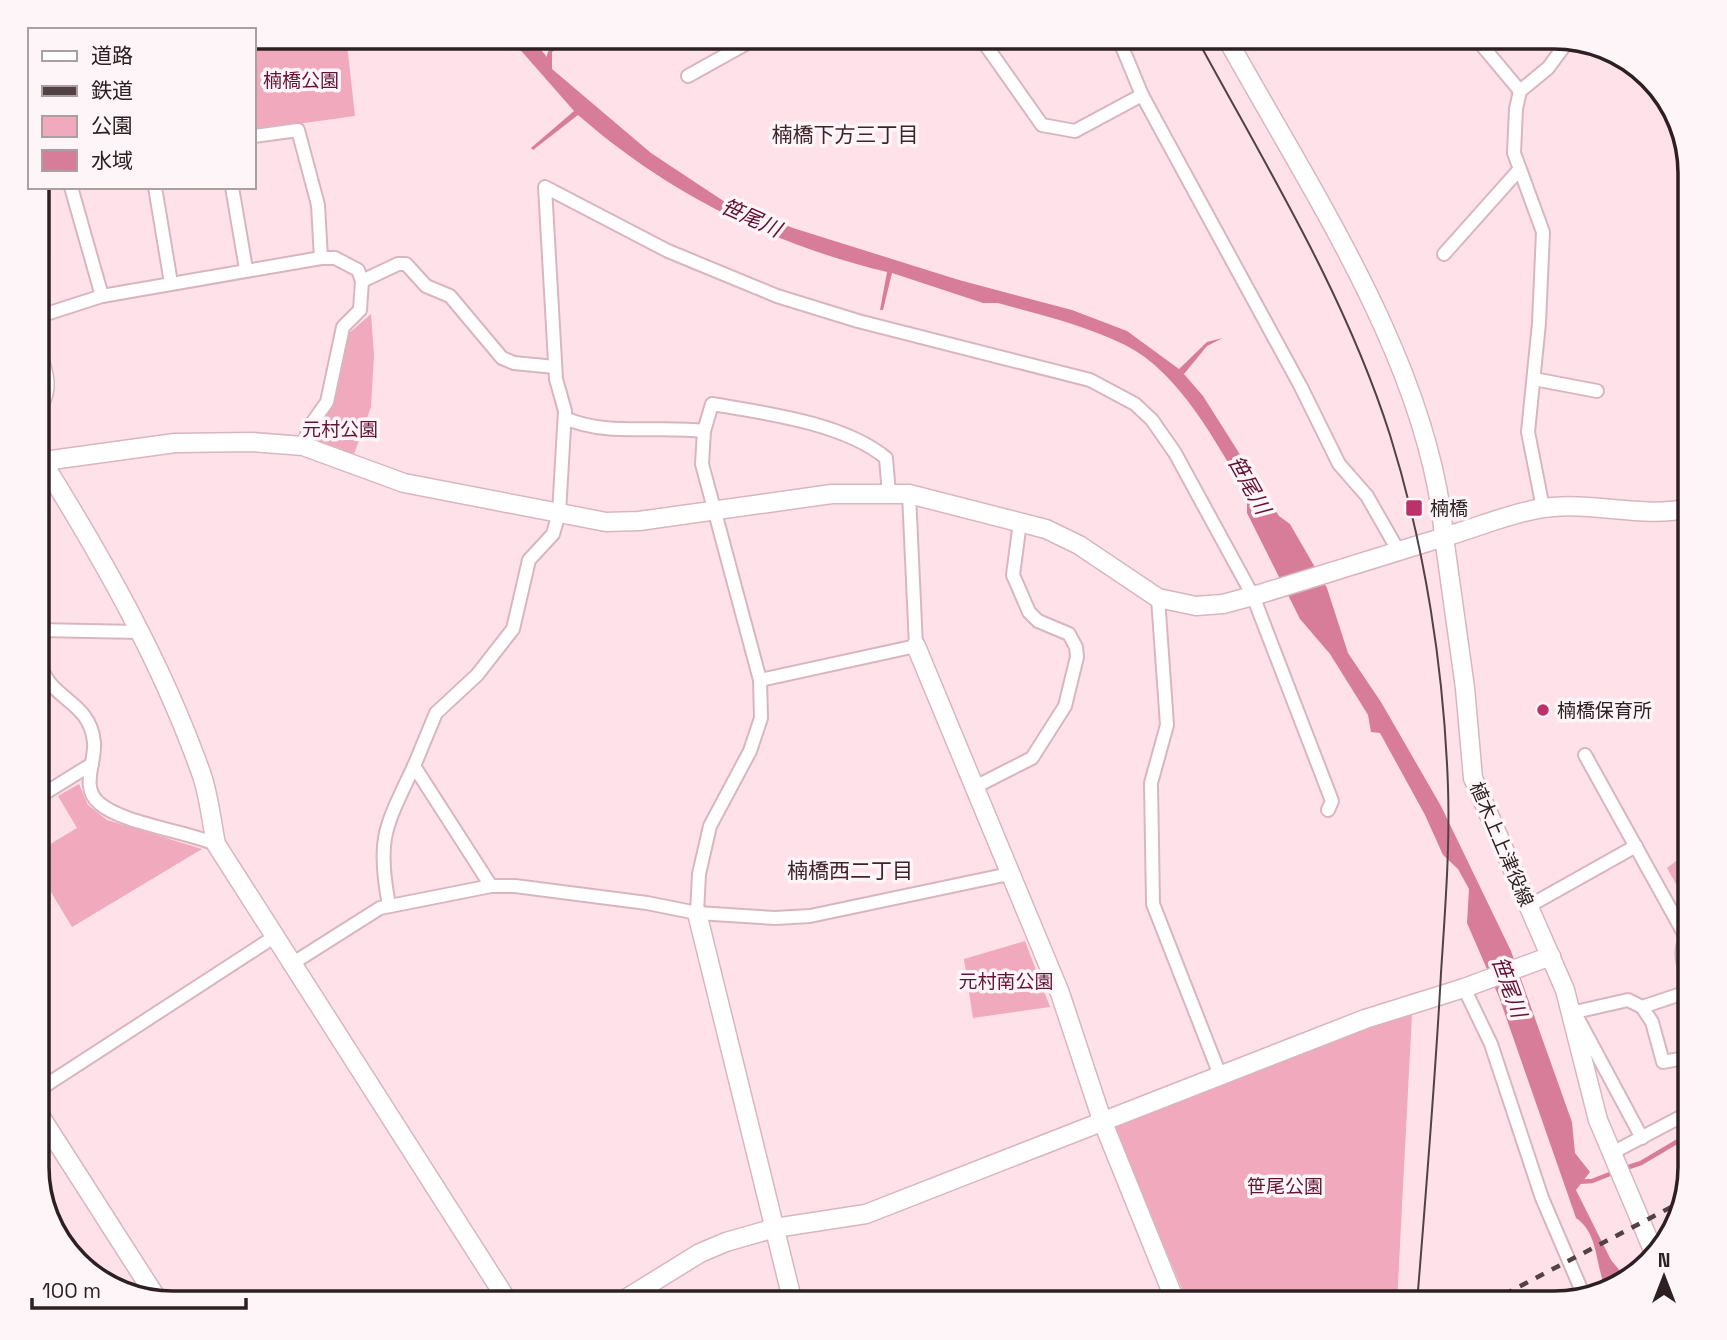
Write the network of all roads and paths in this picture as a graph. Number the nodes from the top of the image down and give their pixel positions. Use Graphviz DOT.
graph roads {
  1 [pos="736,49"];
  2 [pos="988,49"];
  3 [pos="1123,49"];
  4 [pos="1233,49"];
  5 [pos="1485,49"];
  6 [pos="1562,49"];
  7 [pos="688,76"];
  8 [pos="1520,91"];
  9 [pos="1142,95"];
  10 [pos="256,136"];
  11 [pos="1518,171"];
  12 [pos="72,189"];
  13 [pos="155,189"];
  14 [pos="232,189"];
  15 [pos="1444,254"];
  16 [pos="321,258"];
  17 [pos="246,269"];
  18 [pos="362,281"];
  19 [pos="171,283"];
  20 [pos="102,296"];
  21 [pos="49,313"];
  22 [pos="555,367"];
  23 [pos="1534,379"];
  24 [pos="1597,391"];
  25 [pos="565,418"];
  26 [pos="704,431"];
  27 [pos="303,446"];
  28 [pos="49,460"];
  29 [pos="49,476"];
  30 [pos="889,494"];
  31 [pos="909,494"];
  32 [pos="1543,508"];
  33 [pos="1678,509"];
  34 [pos="714,510"];
  35 [pos="559,513"];
  36 [pos="1020,522"];
  37 [pos="1444,537"];
  38 [pos="1393,553"];
  39 [pos="1257,595"];
  40 [pos="1158,598"];
  41 [pos="49,631"];
  42 [pos="140,632"];
  43 [pos="915,646"];
  44 [pos="49,680"];
  45 [pos="760,680"];
  46 [pos="1585,755"];
  47 [pos="92,764"];
  48 [pos="414,766"];
  49 [pos="975,787"];
  50 [pos="49,791"];
  51 [pos="1328,810"];
  52 [pos="216,844"];
  53 [pos="1636,846"];
  54 [pos="1009,874"];
  55 [pos="491,886"];
  56 [pos="389,905"];
  57 [pos="1529,906"];
  58 [pos="697,913"];
  59 [pos="1678,919"];
  60 [pos="274,937"];
  61 [pos="1544,958"];
  62 [pos="290,965"];
  63 [pos="1467,987"];
  64 [pos="1678,995"];
  65 [pos="1571,1005"];
  66 [pos="1642,1007"];
  67 [pos="1678,1059"];
  68 [pos="1220,1074"];
  69 [pos="49,1083"];
  70 [pos="1678,1118"];
  71 [pos="1102,1120"];
  72 [pos="49,1130"];
  73 [pos="1642,1138"];
  74 [pos="1610,1154"];
  75 [pos="775,1228"];
  76 [pos="1650,1242"];
  77 [pos="1581,1288"];
  78 [pos="151,1289"];
  79 [pos="501,1291"];
  80 [pos="638,1291"];
  81 [pos="790,1291"];
  82 [pos="1171,1291"];
  1 -- 7 [label="street"];
  2 -- 9 [label="street"];
  3 -- 9 [label="street"];
  4 -- 37 [label="street, 植木上上津役線"];
  5 -- 8 [label="street"];
  6 -- 8 [label="street"];
  8 -- 11 [label="street"];
  9 -- 38 [label="street"];
  10 -- 16 [label="street"];
  11 -- 15 [label="street"];
  11 -- 23 [label="street"];
  12 -- 20 [label="street"];
  13 -- 19 [label="street"];
  14 -- 17 [label="street"];
  16 -- 17 [label="street"];
  16 -- 18 [label="street"];
  17 -- 19 [label="street"];
  18 -- 22 [label="street"];
  18 -- 27 [label="street"];
  19 -- 20 [label="street"];
  20 -- 21 [label="street"];
  22 -- 25 [label="street"];
  22 -- 39 [label="street"];
  23 -- 24 [label="street"];
  23 -- 32 [label="street"];
  25 -- 26 [label="street"];
  25 -- 35 [label="street"];
  26 -- 30 [label="street"];
  26 -- 34 [label="street"];
  27 -- 28 [label="street"];
  27 -- 35 [label="street"];
  29 -- 42 [label="street"];
  30 -- 31 [label="street"];
  30 -- 34 [label="street"];
  31 -- 36 [label="street"];
  31 -- 43 [label="street"];
  32 -- 33 [label="street"];
  32 -- 37 [label="street"];
  34 -- 35 [label="street"];
  34 -- 45 [label="street"];
  35 -- 48 [label="street"];
  36 -- 40 [label="street"];
  36 -- 49 [label="street"];
  37 -- 38 [label="street"];
  37 -- 57 [label="street, 植木上上津役線"];
  38 -- 39 [label="street"];
  39 -- 40 [label="street"];
  39 -- 51 [label="street"];
  40 -- 68 [label="street"];
  41 -- 42 [label="street"];
  42 -- 52 [label="street"];
  43 -- 45 [label="street"];
  43 -- 49 [label="street"];
  44 -- 47 [label="street"];
  45 -- 58 [label="street"];
  46 -- 53 [label="street"];
  47 -- 50 [label="street"];
  47 -- 52 [label="street"];
  48 -- 55 [label="street"];
  48 -- 56 [label="street"];
  49 -- 54 [label="street"];
  52 -- 60 [label="street"];
  53 -- 57 [label="street"];
  53 -- 59 [label="street"];
  54 -- 58 [label="street"];
  54 -- 71 [label="street"];
  55 -- 56 [label="street"];
  55 -- 58 [label="street"];
  56 -- 62 [label="street"];
  57 -- 61 [label="street, 植木上上津役線"];
  58 -- 75 [label="street"];
  60 -- 62 [label="street"];
  60 -- 69 [label="street"];
  61 -- 63 [label="street"];
  61 -- 65 [label="street, 植木上上津役線"];
  62 -- 79 [label="street"];
  63 -- 68 [label="street"];
  63 -- 77 [label="street"];
  64 -- 66 [label="street"];
  65 -- 66 [label="street"];
  65 -- 73 [label="street"];
  65 -- 74 [label="street, 植木上上津役線"];
  66 -- 67 [label="street"];
  68 -- 71 [label="street"];
  70 -- 73 [label="street"];
  71 -- 75 [label="street"];
  71 -- 82 [label="street"];
  72 -- 78 [label="street"];
  73 -- 74 [label="street"];
  74 -- 76 [label="street, 植木上上津役線"];
  75 -- 80 [label="street"];
  75 -- 81 [label="street"];
}
